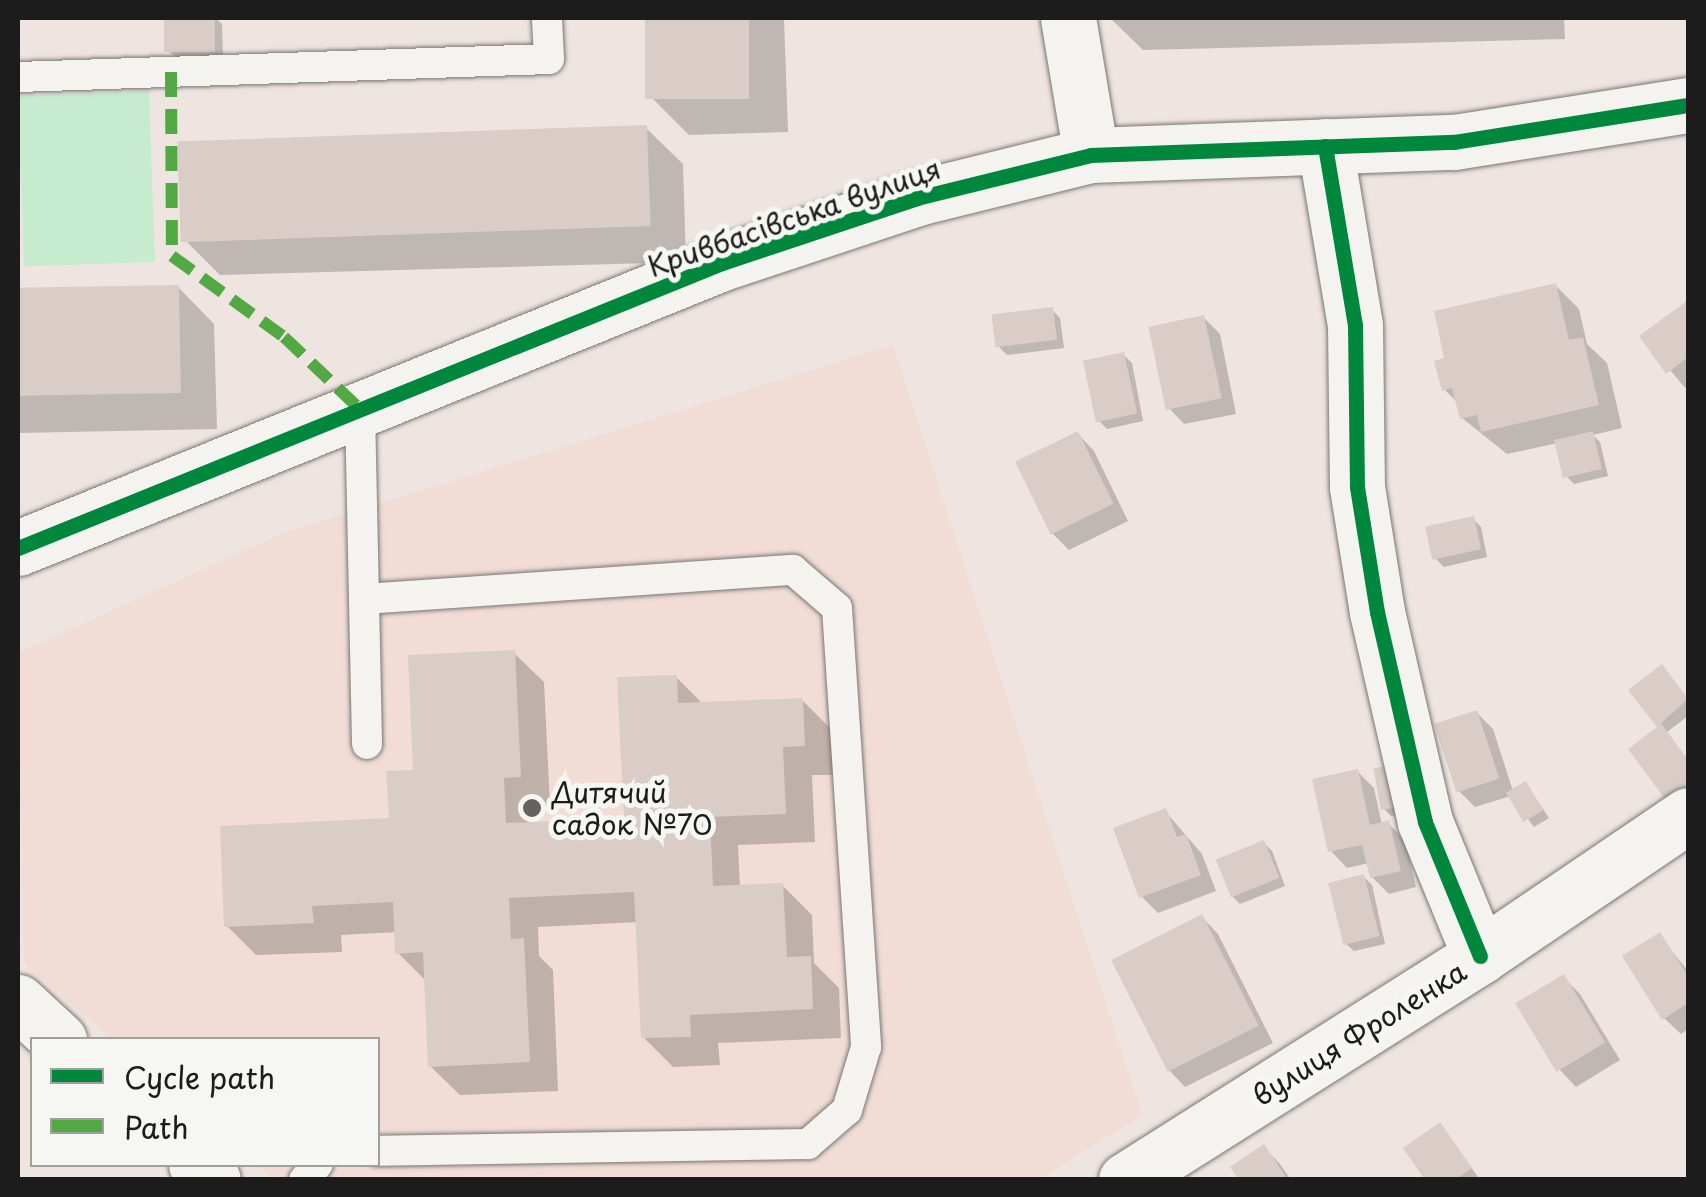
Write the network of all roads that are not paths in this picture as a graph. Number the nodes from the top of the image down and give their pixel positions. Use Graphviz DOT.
graph roads {
  1 [pos="547,18"];
  2 [pos="1068,18"];
  3 [pos="18,77"];
  4 [pos="1688,105"];
  5 [pos="1325,146"];
  6 [pos="1092,155"];
  7 [pos="360,409"];
  8 [pos="18,548"];
  9 [pos="364,599"];
  10 [pos="367,744"];
  11 [pos="1688,815"];
  12 [pos="1480,956"];
  13 [pos="18,1002"];
  14 [pos="56,1037"];
  15 [pos="380,1150"];
  16 [pos="1126,1180"];
  1 -- 3 [label="lane"];
  2 -- 6 [label="street"];
  4 -- 5 [label="street, Кривбасівська вулиця"];
  5 -- 6 [label="street, Кривбасівська вулиця"];
  5 -- 12 [label="street"];
  6 -- 7 [label="street, Кривбасівська вулиця"];
  7 -- 8 [label="street, Кривбасівська вулиця"];
  7 -- 9 [label="lane"];
  9 -- 10 [label="lane"];
  9 -- 15 [label="lane"];
  11 -- 12 [label="street, вулиця Фроленка"];
  12 -- 16 [label="street, вулиця Фроленка"];
  13 -- 14 [label="street"];
}
